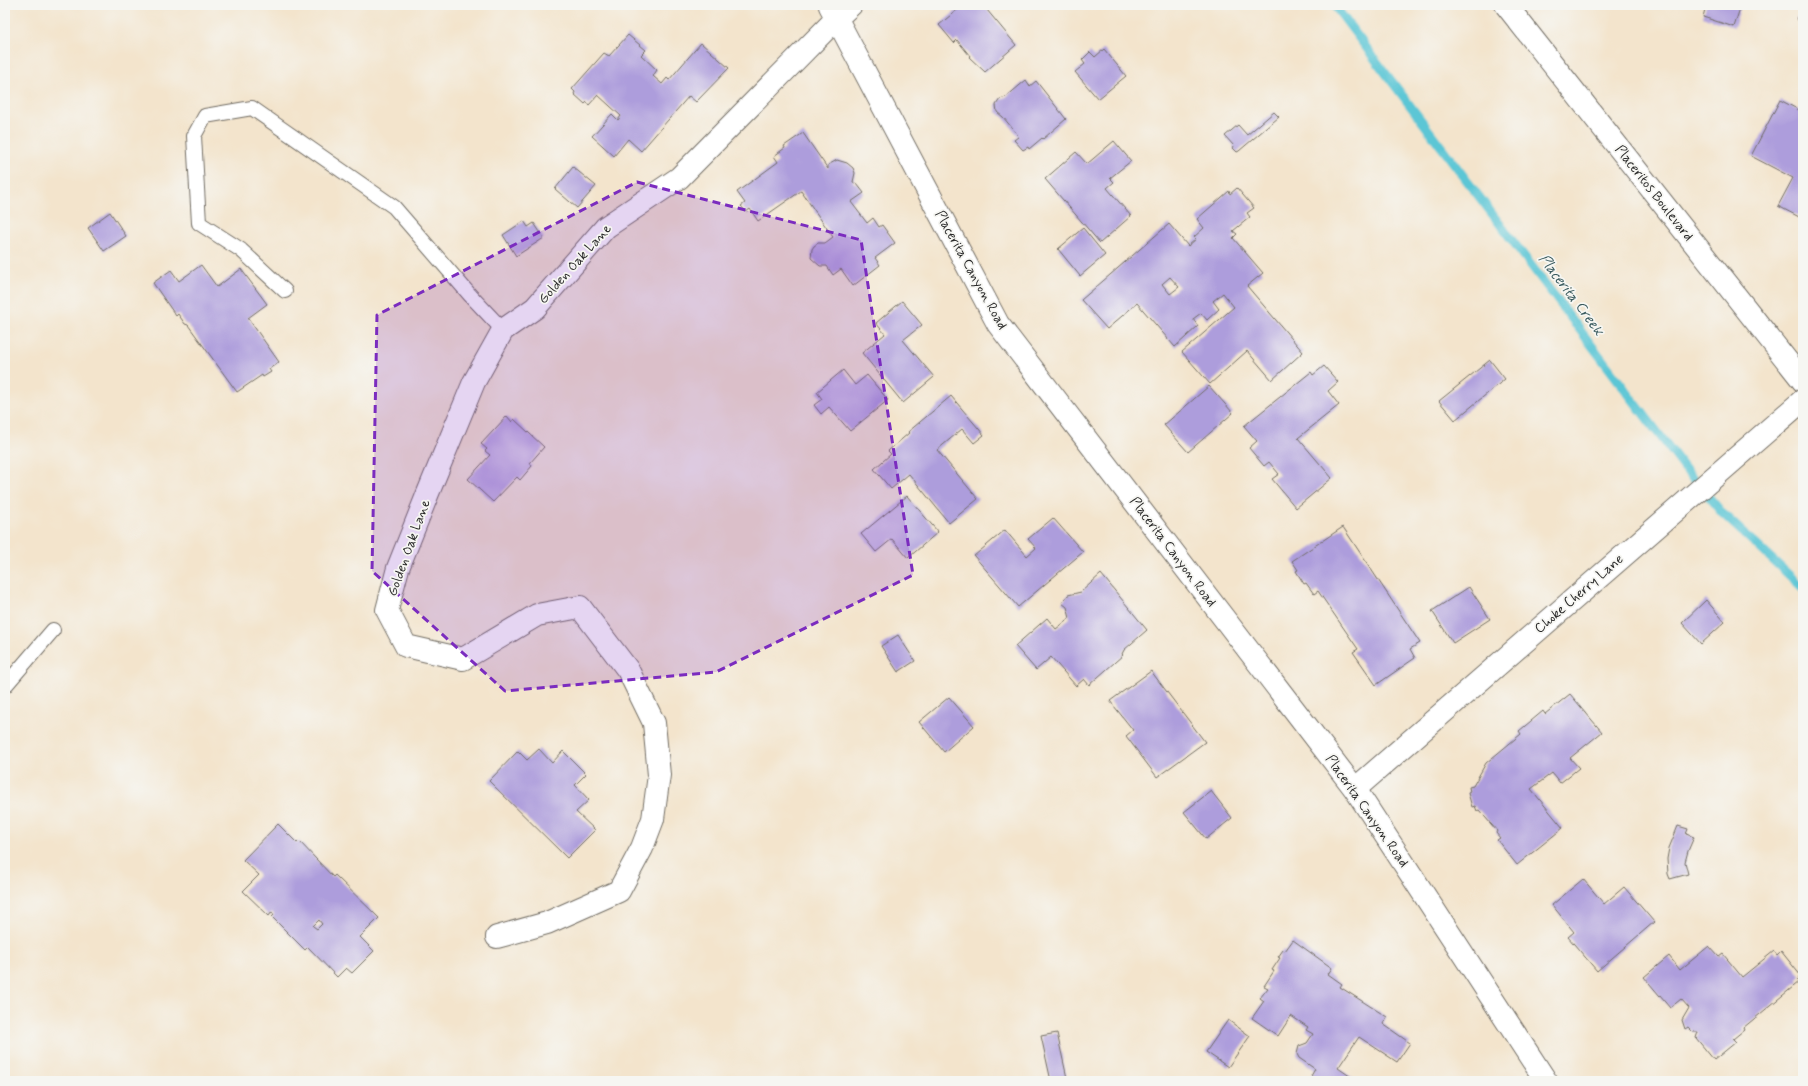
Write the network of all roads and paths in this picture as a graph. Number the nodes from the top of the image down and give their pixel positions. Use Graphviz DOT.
graph roads {
  1 [pos="1506,5"];
  2 [pos="839,9"];
  3 [pos="284,291"];
  4 [pos="503,330"];
  5 [pos="1803,381"];
  6 [pos="1803,400"];
  7 [pos="53,630"];
  8 [pos="5,686"];
  9 [pos="1355,789"];
  10 [pos="497,937"];
  11 [pos="1546,1081"];
  1 -- 5 [label="street, Placeritos Boulevard"];
  2 -- 4 [label="street, Golden Oak Lane"];
  2 -- 9 [label="street, Placerita Canyon Road"];
  3 -- 4 [label="lane"];
  4 -- 10 [label="street, Golden Oak Lane"];
  6 -- 9 [label="street, Choke Cherry Lane"];
  7 -- 8 [label="lane"];
  9 -- 11 [label="street, Placerita Canyon Road"];
}
